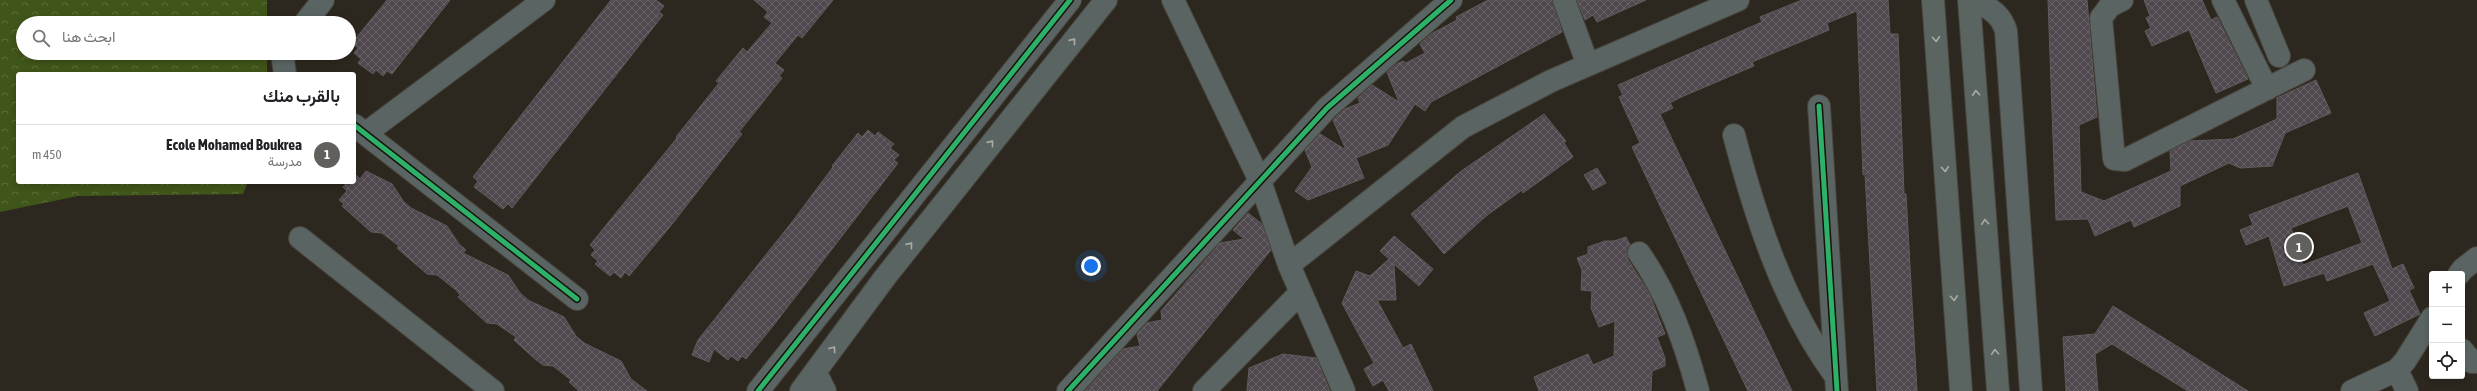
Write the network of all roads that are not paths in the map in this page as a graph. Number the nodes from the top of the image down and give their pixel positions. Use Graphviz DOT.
graph roads {
  1 [pos="322,0"];
  2 [pos="544,0"];
  3 [pos="1070,0"];
  4 [pos="1106,0"];
  5 [pos="1173,0"];
  6 [pos="1451,0"];
  7 [pos="1564,0"];
  8 [pos="1738,0"];
  9 [pos="1933,0"];
  10 [pos="1969,0"];
  11 [pos="1976,0"];
  12 [pos="2122,0"];
  13 [pos="2223,0"];
  14 [pos="2256,0"];
  15 [pos="310,16"];
  16 [pos="2279,56"];
  17 [pos="283,60"];
  18 [pos="1588,65"];
  19 [pos="2304,70"];
  20 [pos="285,72"];
  21 [pos="2267,89"];
  22 [pos="1819,106"];
  23 [pos="360,129"];
  24 [pos="1734,135"];
  25 [pos="1260,182"];
  26 [pos="300,238"];
  27 [pos="1639,253"];
  28 [pos="2477,258"];
  29 [pos="1289,265"];
  30 [pos="2461,271"];
  31 [pos="1301,292"];
  32 [pos="577,299"];
  33 [pos="2429,323"];
  34 [pos="2465,354"];
  35 [pos="2477,362"];
  36 [pos="2397,370"];
  37 [pos="820,382"];
  38 [pos="1836,384"];
  39 [pos="492,391"];
  40 [pos="758,391"];
  41 [pos="801,391"];
  42 [pos="1068,391"];
  43 [pos="1204,391"];
  44 [pos="1344,391"];
  45 [pos="1698,391"];
  46 [pos="1961,391"];
  47 [pos="1998,391"];
  48 [pos="2030,391"];
  49 [pos="2352,391"];
  50 [pos="2407,391"];
  1 -- 15 [label="street"];
  2 -- 23 [label="street"];
  3 -- 40 [label="street"];
  37 -- 4 [label="street, one-way"];
  5 -- 25 [label="street"];
  6 -- 25 [label="street"];
  7 -- 18 [label="street"];
  8 -- 18 [label="street"];
  9 -- 46 [label="main road, one-way"];
  47 -- 10 [label="main road, one-way"];
  11 -- 48 [label="street"];
  12 -- 21 [label="street"];
  13 -- 21 [label="street"];
  14 -- 16 [label="street"];
  17 -- 20 [label="street"];
  18 -- 29 [label="street"];
  19 -- 21 [label="street"];
  22 -- 38 [label="street"];
  23 -- 32 [label="street"];
  24 -- 38 [label="street"];
  25 -- 29 [label="street"];
  25 -- 42 [label="street"];
  26 -- 39 [label="street"];
  27 -- 45 [label="street"];
  28 -- 30 [label="street"];
  29 -- 31 [label="street"];
  31 -- 43 [label="street"];
  31 -- 44 [label="street"];
  33 -- 36 [label="street"];
  34 -- 35 [label="street"];
  36 -- 49 [label="street"];
  36 -- 50 [label="street"];
  37 -- 41 [label="street"];
}
